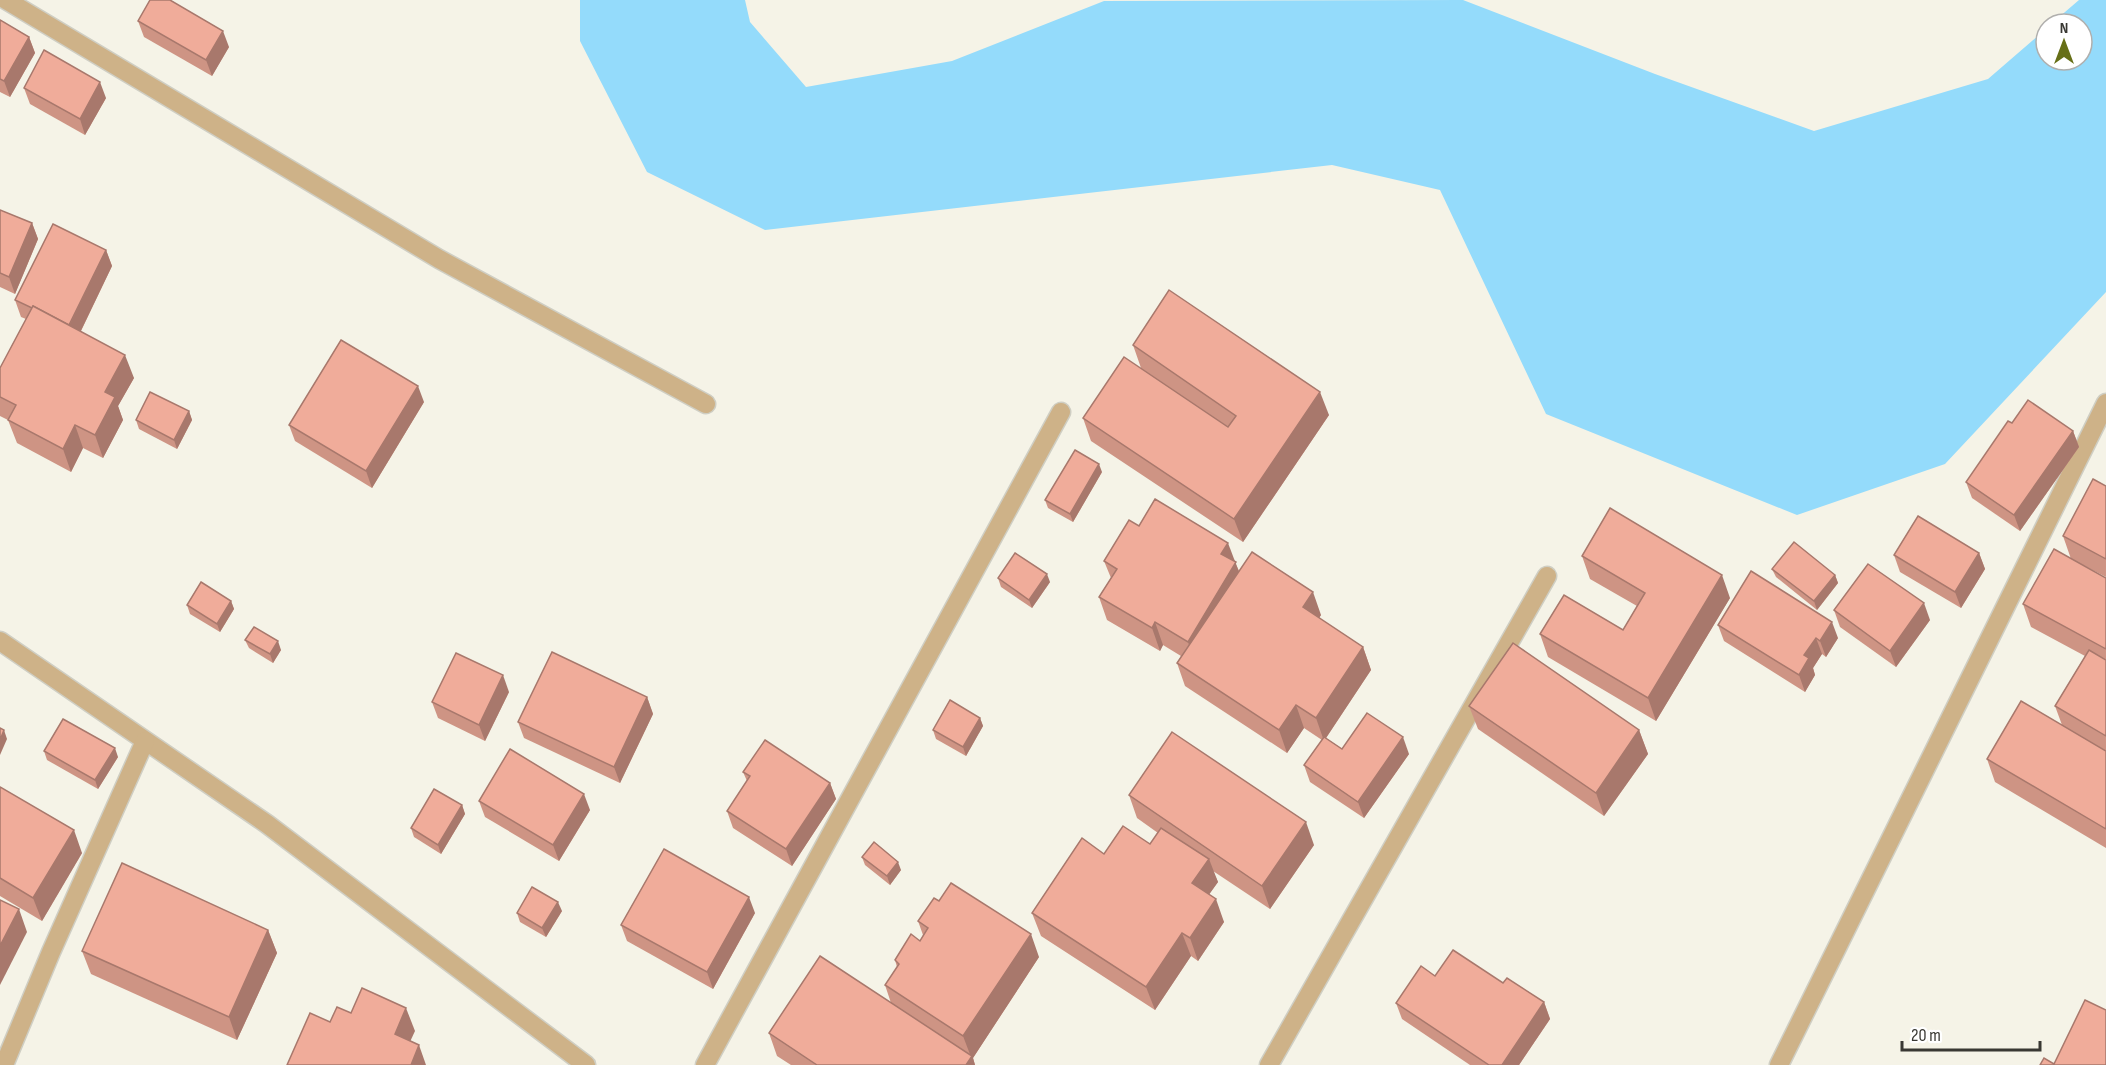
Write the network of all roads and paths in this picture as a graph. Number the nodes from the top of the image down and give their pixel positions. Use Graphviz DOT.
graph roads {
  1 [pos="6,0"];
  2 [pos="2106,403"];
  3 [pos="706,404"];
  4 [pos="1061,412"];
  5 [pos="1548,576"];
  6 [pos="0,641"];
  7 [pos="145,741"];
  8 [pos="4,1065"];
  9 [pos="586,1065"];
  10 [pos="705,1065"];
  11 [pos="1269,1065"];
  12 [pos="1779,1065"];
  1 -- 3 [label="street"];
  2 -- 12 [label="street"];
  4 -- 10 [label="street"];
  5 -- 11 [label="street"];
  6 -- 7 [label="street"];
  7 -- 8 [label="street"];
  7 -- 9 [label="street"];
}
